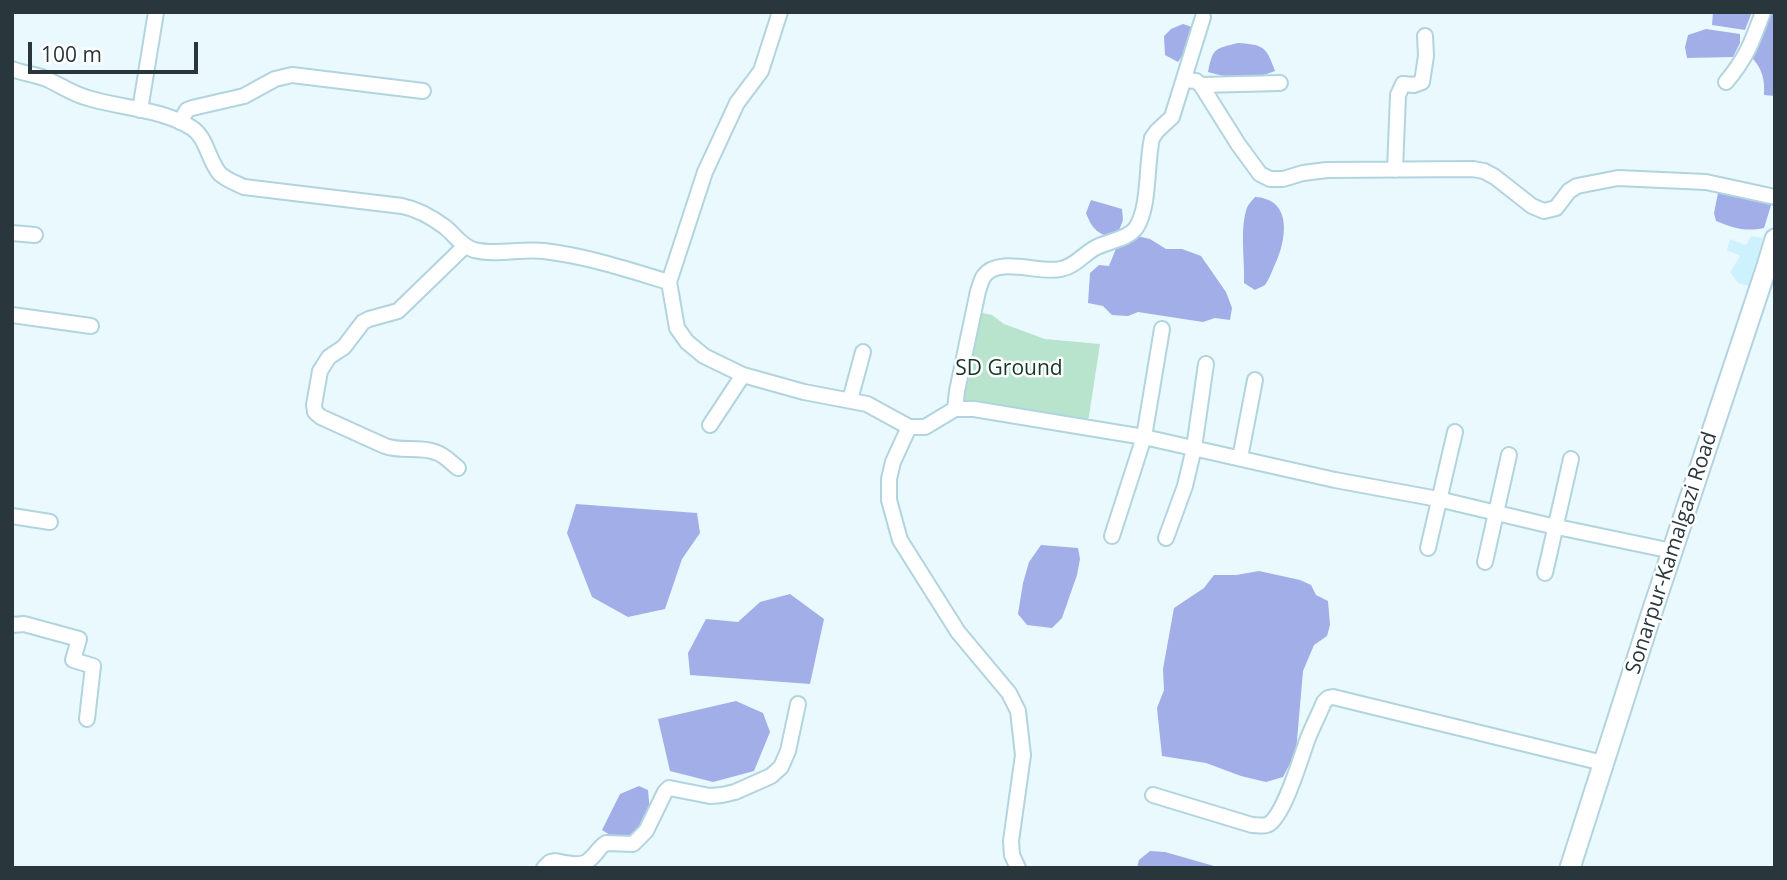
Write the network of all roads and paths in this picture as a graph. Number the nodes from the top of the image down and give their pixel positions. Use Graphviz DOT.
graph roads {
  1 [pos="156,12"];
  2 [pos="780,12"];
  3 [pos="1763,12"];
  4 [pos="1203,17"];
  5 [pos="1425,36"];
  6 [pos="12,69"];
  7 [pos="1184,80"];
  8 [pos="1726,82"];
  9 [pos="1280,83"];
  10 [pos="1201,85"];
  11 [pos="423,91"];
  12 [pos="140,110"];
  13 [pos="180,122"];
  14 [pos="1395,170"];
  15 [pos="1775,197"];
  16 [pos="12,233"];
  17 [pos="35,235"];
  18 [pos="1775,239"];
  19 [pos="465,246"];
  20 [pos="1771,270"];
  21 [pos="669,282"];
  22 [pos="12,315"];
  23 [pos="91,326"];
  24 [pos="1162,329"];
  25 [pos="863,352"];
  26 [pos="1206,364"];
  27 [pos="743,375"];
  28 [pos="1255,380"];
  29 [pos="850,400"];
  30 [pos="955,409"];
  31 [pos="710,425"];
  32 [pos="909,427"];
  33 [pos="1455,432"];
  34 [pos="1144,437"];
  35 [pos="1194,448"];
  36 [pos="1509,455"];
  37 [pos="1240,458"];
  38 [pos="1571,459"];
  39 [pos="458,468"];
  40 [pos="1440,500"];
  41 [pos="1495,513"];
  42 [pos="12,516"];
  43 [pos="50,522"];
  44 [pos="1556,527"];
  45 [pos="1112,536"];
  46 [pos="1166,538"];
  47 [pos="1428,548"];
  48 [pos="1672,551"];
  49 [pos="1485,562"];
  50 [pos="1545,573"];
  51 [pos="12,625"];
  52 [pos="798,704"];
  53 [pos="87,719"];
  54 [pos="1604,763"];
  55 [pos="1153,795"];
  56 [pos="1012,864"];
  57 [pos="544,868"];
  58 [pos="1570,868"];
  1 -- 12 [label="street"];
  2 -- 21 [label="street"];
  3 -- 8 [label="street"];
  4 -- 7 [label="street"];
  5 -- 14 [label="street"];
  6 -- 12 [label="street"];
  7 -- 10 [label="street"];
  7 -- 30 [label="street"];
  9 -- 10 [label="street"];
  10 -- 14 [label="street"];
  11 -- 13 [label="street"];
  12 -- 13 [label="street"];
  13 -- 19 [label="street"];
  14 -- 15 [label="street"];
  16 -- 17 [label="street"];
  18 -- 20 [label="main road, Sonarpur-Kamalgazi Road"];
  19 -- 21 [label="street"];
  19 -- 39 [label="street"];
  20 -- 48 [label="main road, Sonarpur-Kamalgazi Road"];
  21 -- 27 [label="street"];
  22 -- 23 [label="street"];
  24 -- 34 [label="street"];
  25 -- 29 [label="street"];
  26 -- 35 [label="street"];
  27 -- 29 [label="street"];
  27 -- 31 [label="street"];
  28 -- 37 [label="street"];
  29 -- 32 [label="street"];
  30 -- 32 [label="street"];
  30 -- 34 [label="street"];
  32 -- 56 [label="street"];
  33 -- 40 [label="street"];
  34 -- 35 [label="street"];
  34 -- 45 [label="street"];
  35 -- 37 [label="street"];
  35 -- 46 [label="street"];
  36 -- 41 [label="street"];
  37 -- 40 [label="street"];
  38 -- 44 [label="street"];
  40 -- 41 [label="street"];
  40 -- 47 [label="street"];
  41 -- 44 [label="street"];
  41 -- 49 [label="street"];
  42 -- 43 [label="street"];
  44 -- 48 [label="street"];
  44 -- 50 [label="street"];
  48 -- 54 [label="main road, Sonarpur-Kamalgazi Road"];
  51 -- 53 [label="street"];
  52 -- 57 [label="street"];
  54 -- 55 [label="street"];
  54 -- 58 [label="main road, Sonarpur-Kamalgazi Road"];
}
